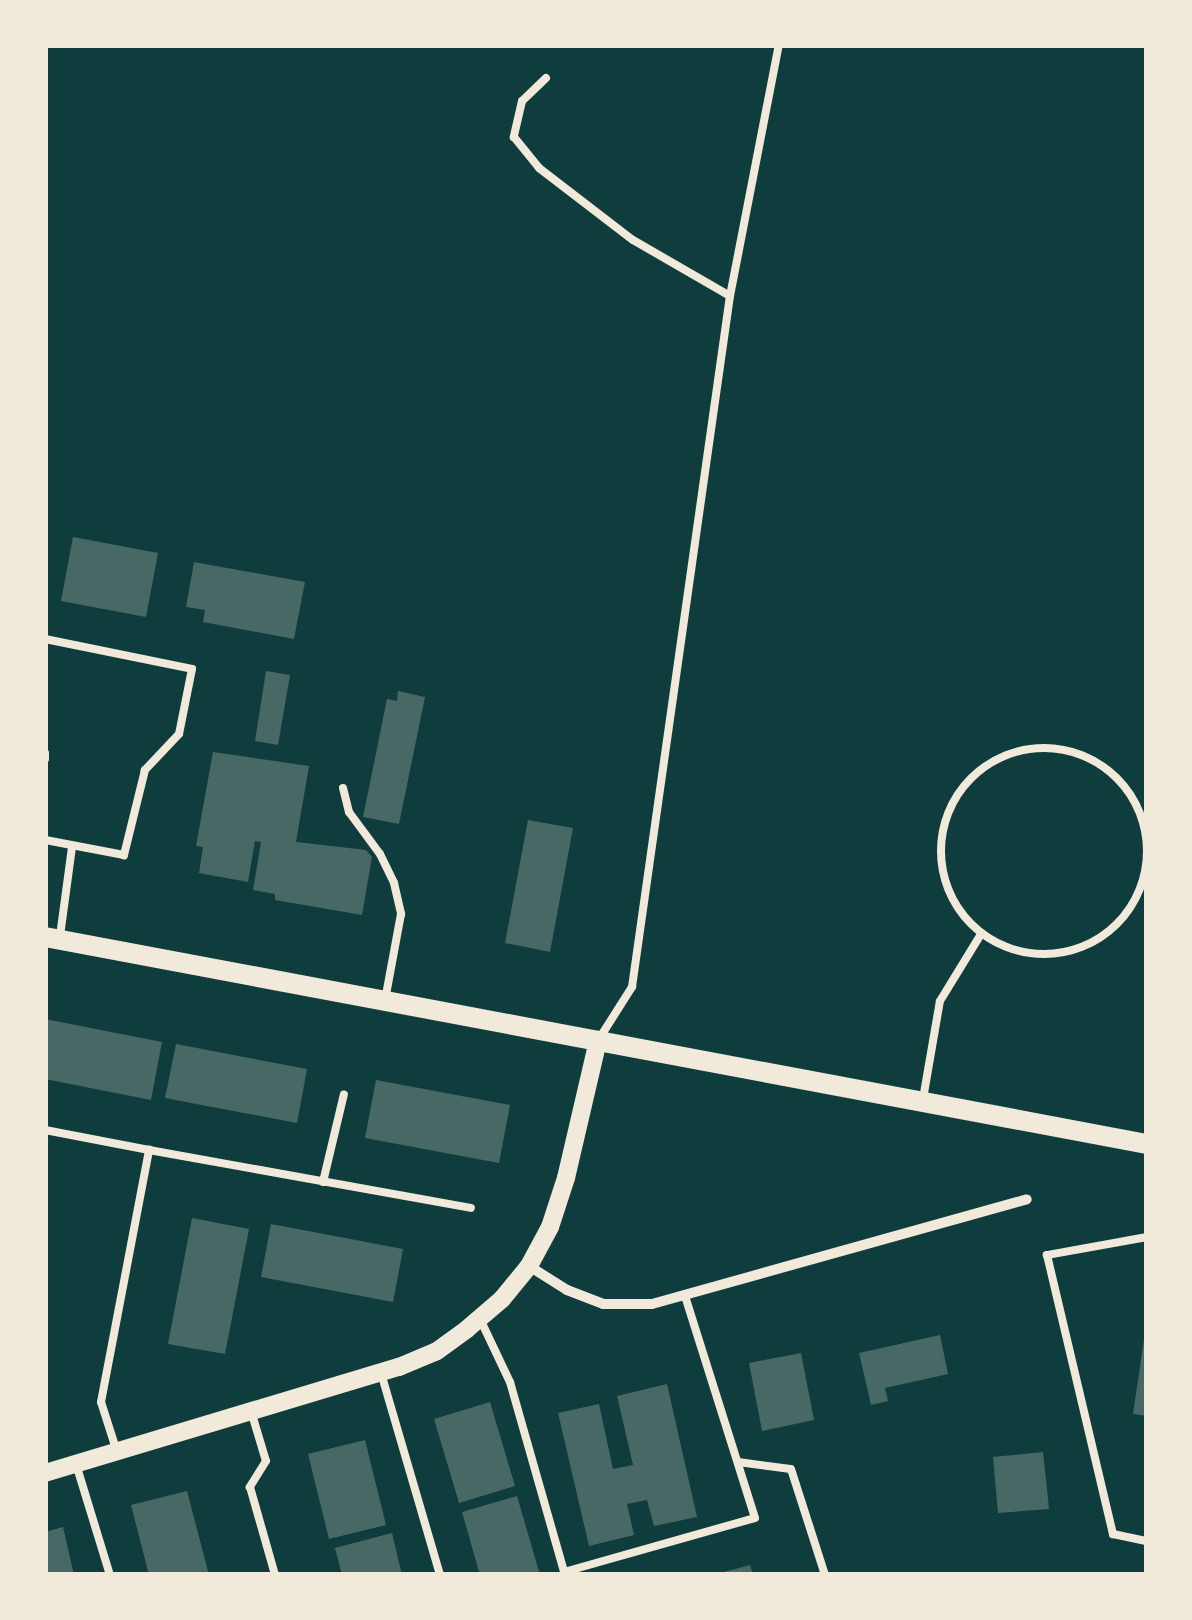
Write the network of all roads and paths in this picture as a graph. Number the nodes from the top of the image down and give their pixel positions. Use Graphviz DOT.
graph roads {
  1 [pos="779,45"];
  2 [pos="546,78"];
  3 [pos="730,296"];
  4 [pos="45,639"];
  5 [pos="343,788"];
  6 [pos="45,840"];
  7 [pos="72,846"];
  8 [pos="980,934"];
  9 [pos="52,939"];
  10 [pos="385,1000"];
  11 [pos="598,1040"];
  12 [pos="344,1094"];
  13 [pos="922,1103"];
  14 [pos="45,1130"];
  15 [pos="1147,1144"];
  16 [pos="148,1150"];
  17 [pos="323,1182"];
  18 [pos="1027,1199"];
  19 [pos="471,1208"];
  20 [pos="1147,1237"];
  21 [pos="529,1266"];
  22 [pos="685,1296"];
  23 [pos="480,1318"];
  24 [pos="380,1372"];
  25 [pos="251,1412"];
  26 [pos="116,1452"];
  27 [pos="738,1462"];
  28 [pos="76,1464"];
  29 [pos="45,1473"];
  30 [pos="1147,1542"];
  31 [pos="110,1575"];
  32 [pos="275,1575"];
  33 [pos="440,1575"];
  34 [pos="824,1575"];
  1 -- 3 [label="lane"];
  2 -- 3 [label="lane"];
  3 -- 11 [label="lane"];
  4 -- 7 [label="lane"];
  5 -- 10 [label="lane"];
  6 -- 7 [label="lane"];
  7 -- 9 [label="lane"];
  8 -- 8 [label="lane"];
  8 -- 13 [label="lane"];
  9 -- 10 [label="main road"];
  10 -- 11 [label="main road"];
  11 -- 13 [label="main road"];
  11 -- 21 [label="street"];
  12 -- 17 [label="lane"];
  13 -- 15 [label="main road"];
  14 -- 16 [label="lane"];
  16 -- 17 [label="lane"];
  16 -- 26 [label="lane"];
  17 -- 19 [label="lane"];
  18 -- 22 [label="street"];
  20 -- 30 [label="lane"];
  21 -- 22 [label="street"];
  21 -- 23 [label="street"];
  22 -- 27 [label="lane"];
  23 -- 24 [label="street"];
  23 -- 27 [label="lane"];
  24 -- 25 [label="street"];
  24 -- 33 [label="lane"];
  25 -- 26 [label="street"];
  25 -- 32 [label="lane"];
  26 -- 28 [label="street"];
  27 -- 34 [label="lane"];
  28 -- 29 [label="street"];
  28 -- 31 [label="lane"];
}
